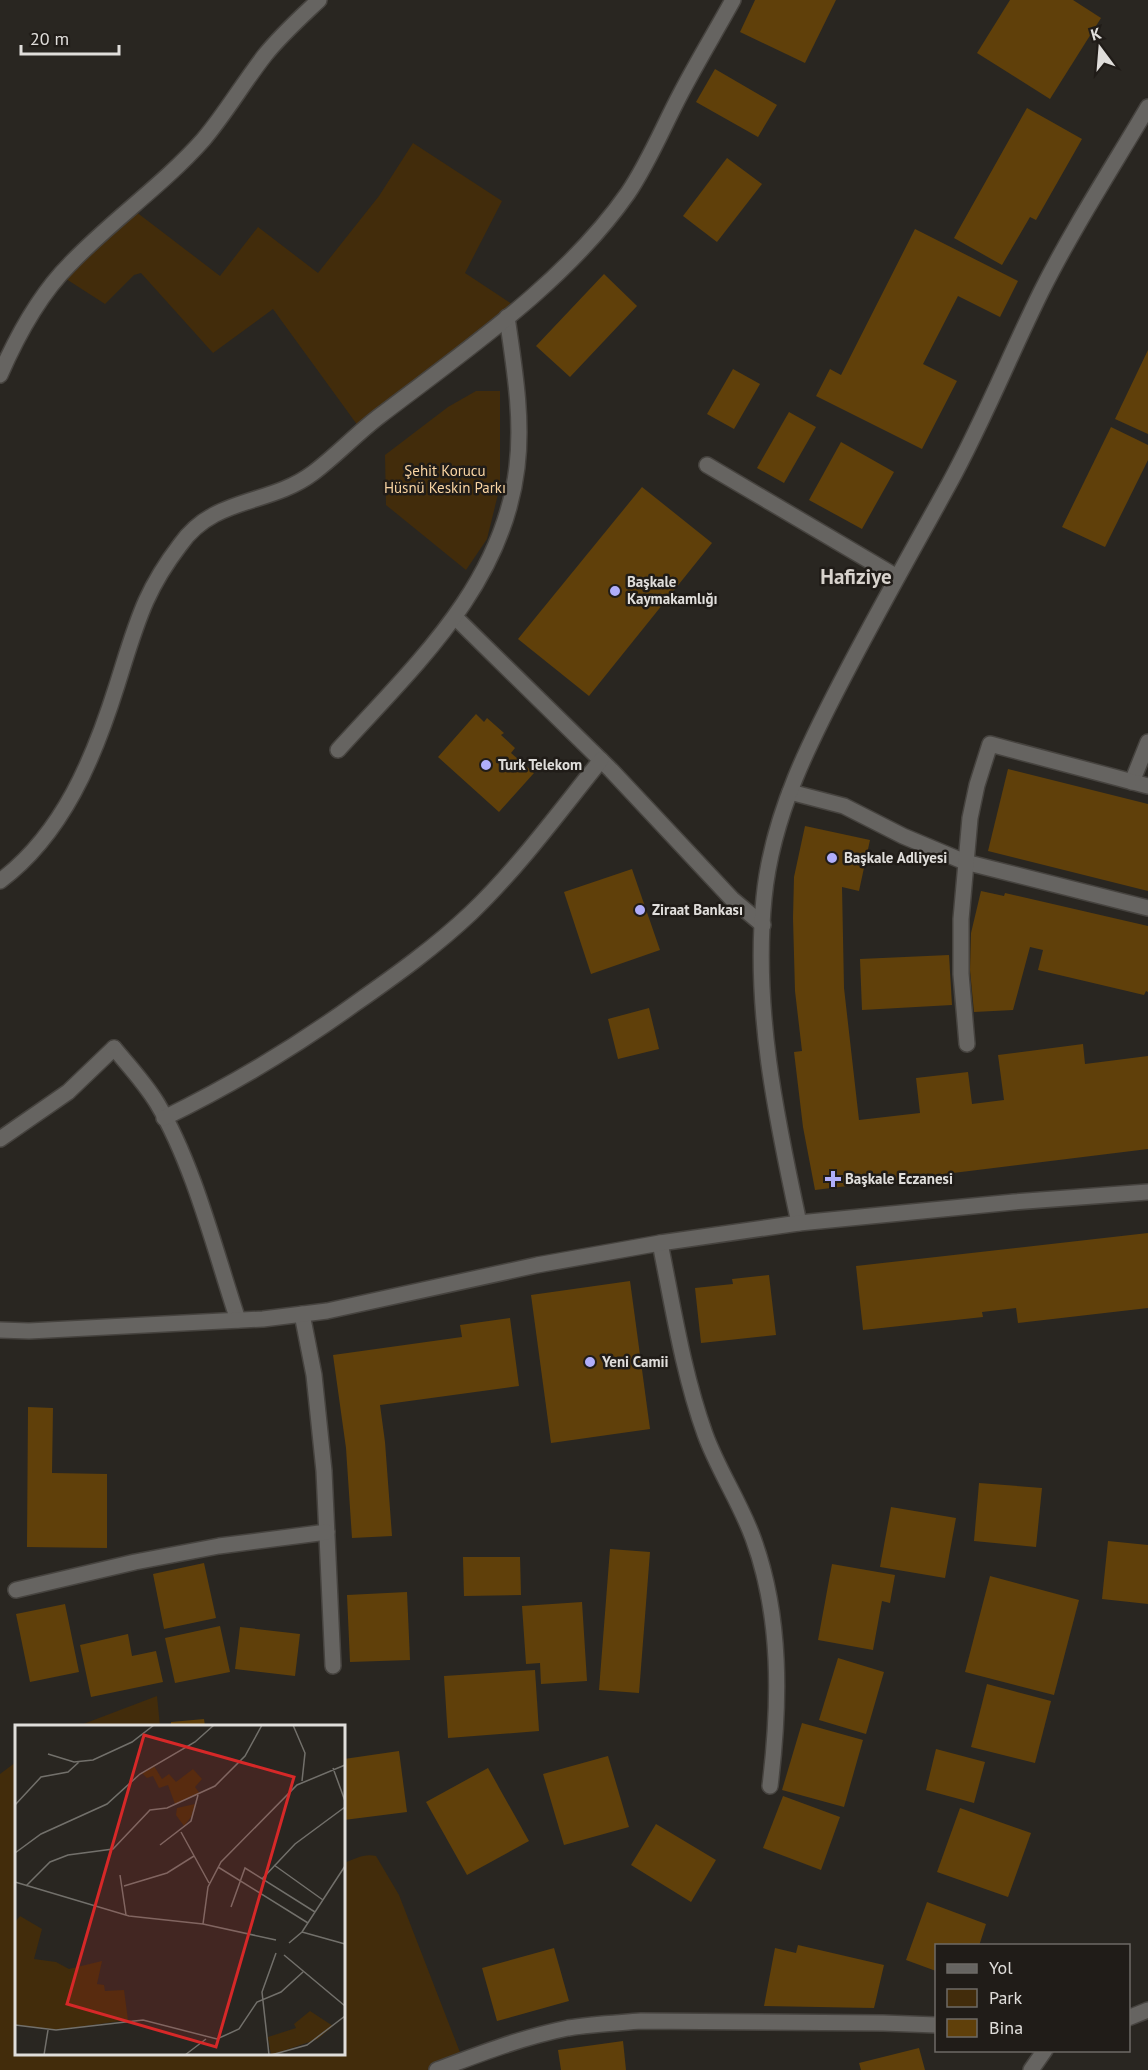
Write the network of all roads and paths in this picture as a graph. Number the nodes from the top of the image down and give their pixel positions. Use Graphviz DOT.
graph roads {
  1 [pos="319,0"];
  2 [pos="733,0"];
  3 [pos="1148,107"];
  4 [pos="507,317"];
  5 [pos="0,375"];
  6 [pos="707,465"];
  7 [pos="897,578"];
  8 [pos="456,617"];
  9 [pos="1148,742"];
  10 [pos="338,750"];
  11 [pos="601,760"];
  12 [pos="1132,782"];
  13 [pos="1148,786"];
  14 [pos="790,792"];
  15 [pos="965,862"];
  16 [pos="0,881"];
  17 [pos="1148,908"];
  18 [pos="763,925"];
  19 [pos="967,1044"];
  20 [pos="164,1118"];
  21 [pos="0,1139"];
  22 [pos="1148,1192"];
  23 [pos="799,1224"];
  24 [pos="660,1243"];
  25 [pos="302,1314"];
  26 [pos="238,1320"];
  27 [pos="0,1330"];
  28 [pos="327,1532"];
  29 [pos="16,1590"];
  30 [pos="333,1666"];
  31 [pos="770,1786"];
  32 [pos="1148,2010"];
  33 [pos="1130,2017"];
  34 [pos="935,2025"];
  35 [pos="1044,2052"];
  36 [pos="436,2070"];
  37 [pos="1031,2070"];
  1 -- 5 [label="street"];
  2 -- 4 [label="street"];
  3 -- 7 [label="street"];
  4 -- 8 [label="street"];
  4 -- 16 [label="street"];
  6 -- 7 [label="street"];
  7 -- 14 [label="street"];
  8 -- 10 [label="street"];
  8 -- 11 [label="street"];
  9 -- 12 [label="street"];
  11 -- 18 [label="street"];
  11 -- 20 [label="street"];
  12 -- 13 [label="street"];
  12 -- 15 [label="street"];
  14 -- 15 [label="street"];
  14 -- 18 [label="street"];
  15 -- 17 [label="street"];
  15 -- 19 [label="street"];
  18 -- 23 [label="street"];
  20 -- 21 [label="street"];
  20 -- 26 [label="street"];
  22 -- 23 [label="street"];
  23 -- 24 [label="street"];
  24 -- 25 [label="street"];
  24 -- 31 [label="street"];
  25 -- 26 [label="street"];
  25 -- 28 [label="street"];
  26 -- 27 [label="street"];
  28 -- 29 [label="street"];
  28 -- 30 [label="street"];
  32 -- 33 [label="street"];
  34 -- 36 [label="street"];
  35 -- 37 [label="street"];
}
